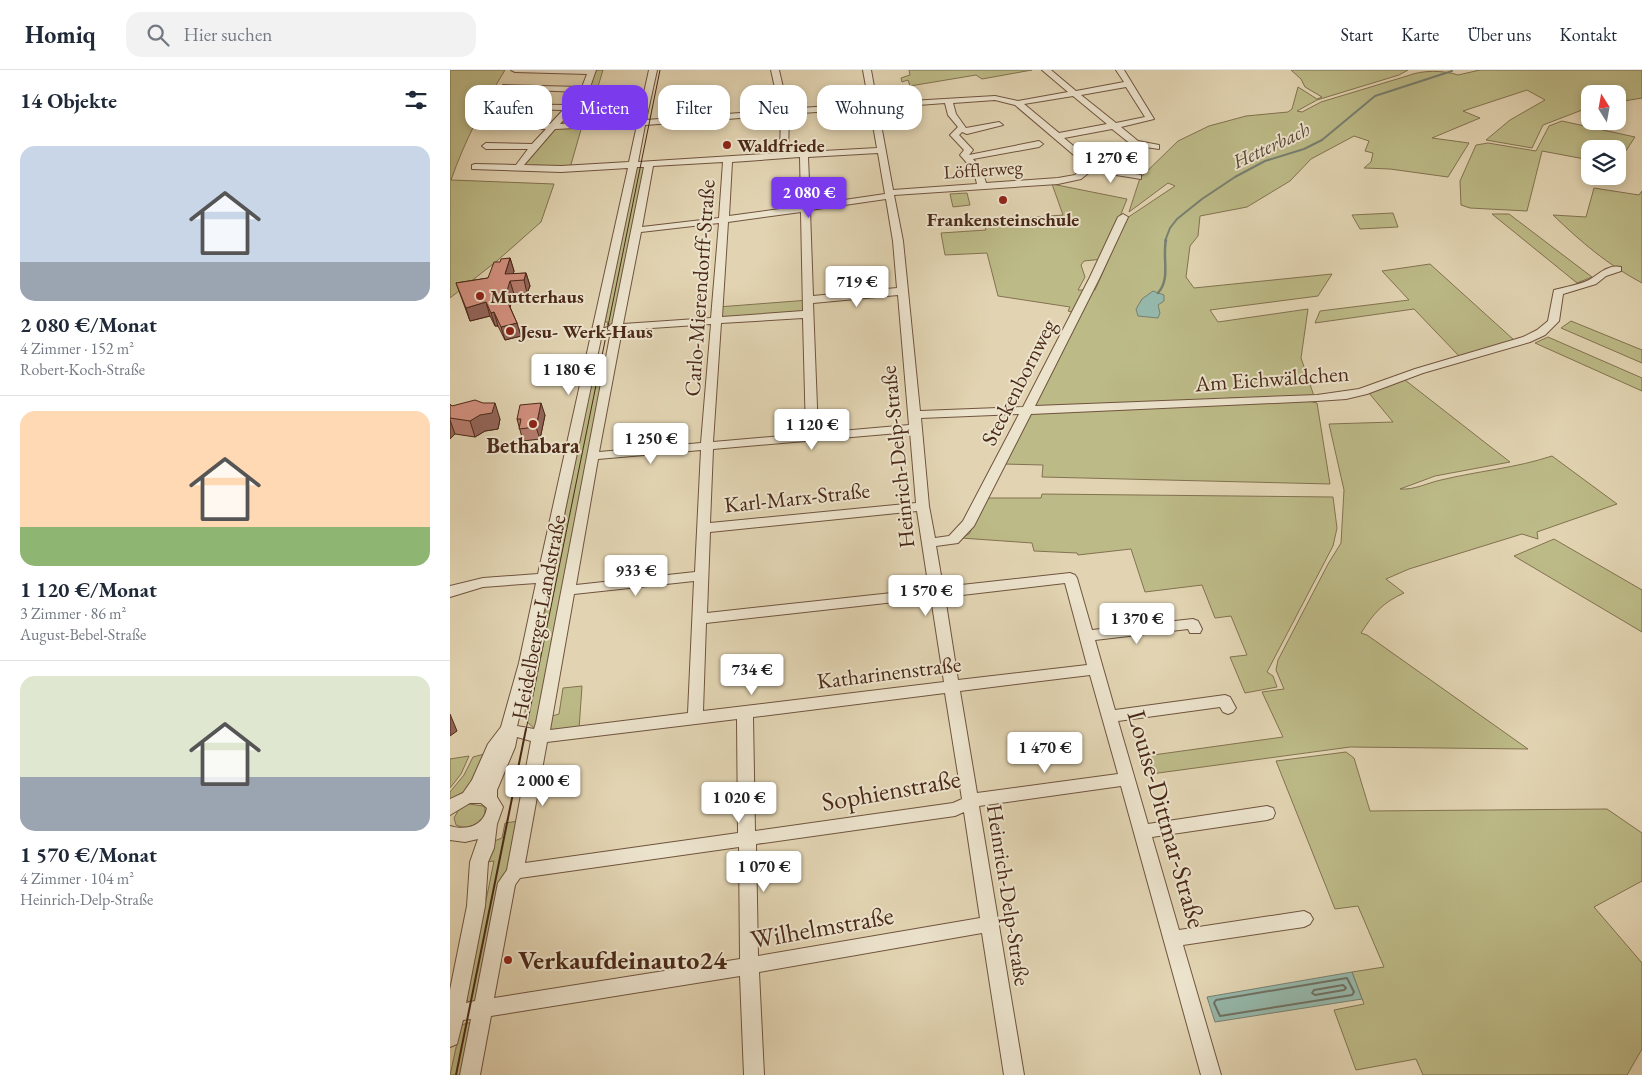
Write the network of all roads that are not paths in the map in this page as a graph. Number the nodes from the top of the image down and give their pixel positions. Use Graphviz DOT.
graph roads {
  1 [pos="515,70"];
  2 [pos="653,70"];
  3 [pos="776,70"];
  4 [pos="867,70"];
  5 [pos="1046,70"];
  6 [pos="1120,70"];
  7 [pos="592,71"];
  8 [pos="1128,84"];
  9 [pos="587,85"];
  10 [pos="779,85"];
  11 [pos="870,85"];
  12 [pos="648,94"];
  13 [pos="1075,94"];
  14 [pos="948,100"];
  15 [pos="922,102"];
  16 [pos="1018,104"];
  17 [pos="740,115"];
  18 [pos="562,117"];
  19 [pos="648,122"];
  20 [pos="999,125"];
  21 [pos="562,126"];
  22 [pos="1114,126"];
  23 [pos="553,127"];
  24 [pos="960,129"];
  25 [pos="640,130"];
  26 [pos="785,130"];
  27 [pos="878,130"];
  28 [pos="1058,136"];
  29 [pos="1039,144"];
  30 [pos="486,146"];
  31 [pos="534,147"];
  32 [pos="1156,147"];
  33 [pos="882,150"];
  34 [pos="804,155"];
  35 [pos="784,156"];
  36 [pos="966,158"];
  37 [pos="728,160"];
  38 [pos="649,165"];
  39 [pos="475,166"];
  40 [pos="633,166"];
  41 [pos="524,168"];
  42 [pos="1089,168"];
  43 [pos="1138,177"];
  44 [pos="982,186"];
  45 [pos="890,194"];
  46 [pos="806,207"];
  47 [pos="1123,217"];
  48 [pos="724,220"];
  49 [pos="637,230"];
  50 [pos="1617,270"];
  51 [pos="903,291"];
  52 [pos="809,300"];
  53 [pos="809,314"];
  54 [pos="717,321"];
  55 [pos="617,328"];
  56 [pos="596,329"];
  57 [pos="1027,410"];
  58 [pos="914,415"];
  59 [pos="914,428"];
  60 [pos="812,437"];
  61 [pos="707,446"];
  62 [pos="592,456"];
  63 [pos="923,506"];
  64 [pos="704,528"];
  65 [pos="929,543"];
  66 [pos="701,576"];
  67 [pos="544,578"];
  68 [pos="569,590"];
  69 [pos="450,592"];
  70 [pos="937,593"];
  71 [pos="700,619"];
  72 [pos="1195,628"];
  73 [pos="1087,636"];
  74 [pos="1096,669"];
  75 [pos="952,687"];
  76 [pos="1228,708"];
  77 [pos="745,712"];
  78 [pos="1110,716"];
  79 [pos="695,719"];
  80 [pos="508,730"];
  81 [pos="540,736"];
  82 [pos="1128,779"];
  83 [pos="469,797"];
  84 [pos="489,799"];
  85 [pos="971,802"];
  86 [pos="450,808"];
  87 [pos="1267,813"];
  88 [pos="489,824"];
  89 [pos="1143,832"];
  90 [pos="458,834"];
  91 [pos="747,839"];
  92 [pos="479,862"];
  93 [pos="515,872"];
  94 [pos="1304,919"];
  95 [pos="991,924"];
  96 [pos="1174,939"];
  97 [pos="749,966"];
  98 [pos="482,1009"];
  99 [pos="455,1013"];
  100 [pos="450,1038"];
  101 [pos="470,1075"];
  102 [pos="754,1075"];
  103 [pos="1014,1075"];
  104 [pos="1211,1075"];
  1 -- 7 [label="street"];
  2 -- 12 [label="street, Heidelberger Landstraße"];
  3 -- 10 [label="street"];
  4 -- 11 [label="street, Heinrich-Delp-Straße"];
  5 -- 13 [label="street"];
  6 -- 8 [label="street"];
  7 -- 9 [label="street"];
  8 -- 13 [label="street"];
  8 -- 22 [label="street"];
  13 -- 16 [label="street"];
  13 -- 22 [label="street"];
  14 -- 15 [label="street"];
  14 -- 16 [label="street"];
  14 -- 24 [label="street"];
  16 -- 28 [label="street"];
  17 -- 19 [label="street"];
  18 -- 23 [label="street"];
  20 -- 24 [label="street"];
  21 -- 23 [label="street"];
  22 -- 28 [label="street"];
  22 -- 32 [label="street"];
  23 -- 31 [label="street"];
  24 -- 36 [label="street"];
  25 -- 40 [label="street, Heidelberger Landstraße"];
  26 -- 35 [label="street"];
  27 -- 33 [label="street, Heinrich-Delp-Straße"];
  28 -- 42 [label="street"];
  29 -- 36 [label="street"];
  30 -- 31 [label="street"];
  31 -- 41 [label="street"];
  33 -- 34 [label="street"];
  33 -- 45 [label="street, Heinrich-Delp-Straße"];
  34 -- 35 [label="street"];
  34 -- 46 [label="street"];
  35 -- 37 [label="street"];
  36 -- 44 [label="street"];
  37 -- 38 [label="street"];
  37 -- 48 [label="street, Carlo-Mierendorff-Straße"];
  38 -- 40 [label="street"];
  38 -- 49 [label="street, Heidelberger Landstraße"];
  39 -- 41 [label="street"];
  40 -- 41 [label="street"];
  40 -- 56 [label="street, Heidelberger Landstraße"];
  42 -- 43 [label="street"];
  42 -- 44 [label="street, Löfflerweg"];
  44 -- 45 [label="street, Löfflerweg"];
  45 -- 46 [label="street, Löfflerweg"];
  45 -- 51 [label="street, Heinrich-Delp-Straße"];
  46 -- 48 [label="street, Löfflerweg"];
  46 -- 52 [label="street"];
  47 -- 57 [label="street, Steckenbornweg"];
  48 -- 49 [label="street, Löfflerweg"];
  48 -- 54 [label="street, Carlo-Mierendorff-Straße"];
  49 -- 55 [label="street, Heidelberger Landstraße"];
  50 -- 57 [label="street, Am Eichwäldchen"];
  51 -- 52 [label="street"];
  51 -- 58 [label="street, Heinrich-Delp-Straße"];
  52 -- 53 [label="street"];
  53 -- 54 [label="street"];
  53 -- 60 [label="street"];
  54 -- 55 [label="street"];
  54 -- 61 [label="street, Carlo-Mierendorff-Straße"];
  55 -- 56 [label="street"];
  55 -- 62 [label="street, Heidelberger Landstraße"];
  56 -- 67 [label="street, Heidelberger Landstraße"];
  57 -- 58 [label="street, Am Eichwäldchen"];
  57 -- 65 [label="street, Steckenbornweg"];
  58 -- 59 [label="street, Heinrich-Delp-Straße"];
  59 -- 60 [label="street"];
  59 -- 63 [label="street, Heinrich-Delp-Straße"];
  60 -- 61 [label="street"];
  61 -- 62 [label="street"];
  61 -- 64 [label="street, Carlo-Mierendorff-Straße"];
  62 -- 68 [label="street, Heidelberger Landstraße"];
  63 -- 64 [label="street, Karl-Marx-Straße"];
  63 -- 65 [label="street, Heinrich-Delp-Straße"];
  64 -- 66 [label="street, Carlo-Mierendorff-Straße"];
  65 -- 70 [label="street, Heinrich-Delp-Straße"];
  66 -- 68 [label="street"];
  66 -- 71 [label="street, Carlo-Mierendorff-Straße"];
  67 -- 69 [label="street"];
  67 -- 80 [label="street, Heidelberger Landstraße"];
  68 -- 81 [label="street, Heidelberger Landstraße"];
  70 -- 71 [label="street"];
  70 -- 73 [label="street, Louise-Dittmar-Straße"];
  70 -- 75 [label="street, Heinrich-Delp-Straße"];
  71 -- 79 [label="street, Carlo-Mierendorff-Straße"];
  72 -- 73 [label="street"];
  73 -- 74 [label="street, Louise-Dittmar-Straße"];
  74 -- 75 [label="street, Katharinenstraße"];
  74 -- 78 [label="street, Louise-Dittmar-Straße"];
  75 -- 77 [label="street, Katharinenstraße"];
  75 -- 85 [label="street, Heinrich-Delp-Straße"];
  76 -- 78 [label="street"];
  77 -- 79 [label="street, Katharinenstraße"];
  77 -- 91 [label="street"];
  78 -- 82 [label="street, Louise-Dittmar-Straße"];
  79 -- 81 [label="street, Katharinenstraße"];
  80 -- 81 [label="street, Katharinenstraße"];
  80 -- 83 [label="street, Heidelberger Landstraße"];
  80 -- 84 [label="street, Heidelberger Landstraße"];
  81 -- 93 [label="street, Heidelberger Landstraße"];
  82 -- 85 [label="street, Sophienstraße"];
  82 -- 89 [label="street, Louise-Dittmar-Straße"];
  83 -- 84 [label="street"];
  83 -- 86 [label="street"];
  84 -- 88 [label="street, Heidelberger Landstraße"];
  85 -- 91 [label="street, Sophienstraße"];
  85 -- 95 [label="street, Heinrich-Delp-Straße"];
  87 -- 89 [label="street"];
  88 -- 90 [label="street"];
  88 -- 92 [label="street"];
  89 -- 96 [label="street, Louise-Dittmar-Straße"];
  90 -- 92 [label="street"];
  91 -- 93 [label="street, Sophienstraße"];
  91 -- 97 [label="street"];
  92 -- 99 [label="street"];
  93 -- 98 [label="street, Heidelberger Landstraße"];
  94 -- 96 [label="street"];
  95 -- 97 [label="street, Wilhelmstraße"];
  95 -- 103 [label="street, Heinrich-Delp-Straße"];
  96 -- 104 [label="street, Louise-Dittmar-Straße"];
  97 -- 98 [label="street, Wilhelmstraße"];
  97 -- 102 [label="street"];
  98 -- 99 [label="street, Wilhelmstraße"];
  98 -- 101 [label="street, Heidelberger Landstraße"];
  99 -- 100 [label="street"];
}
